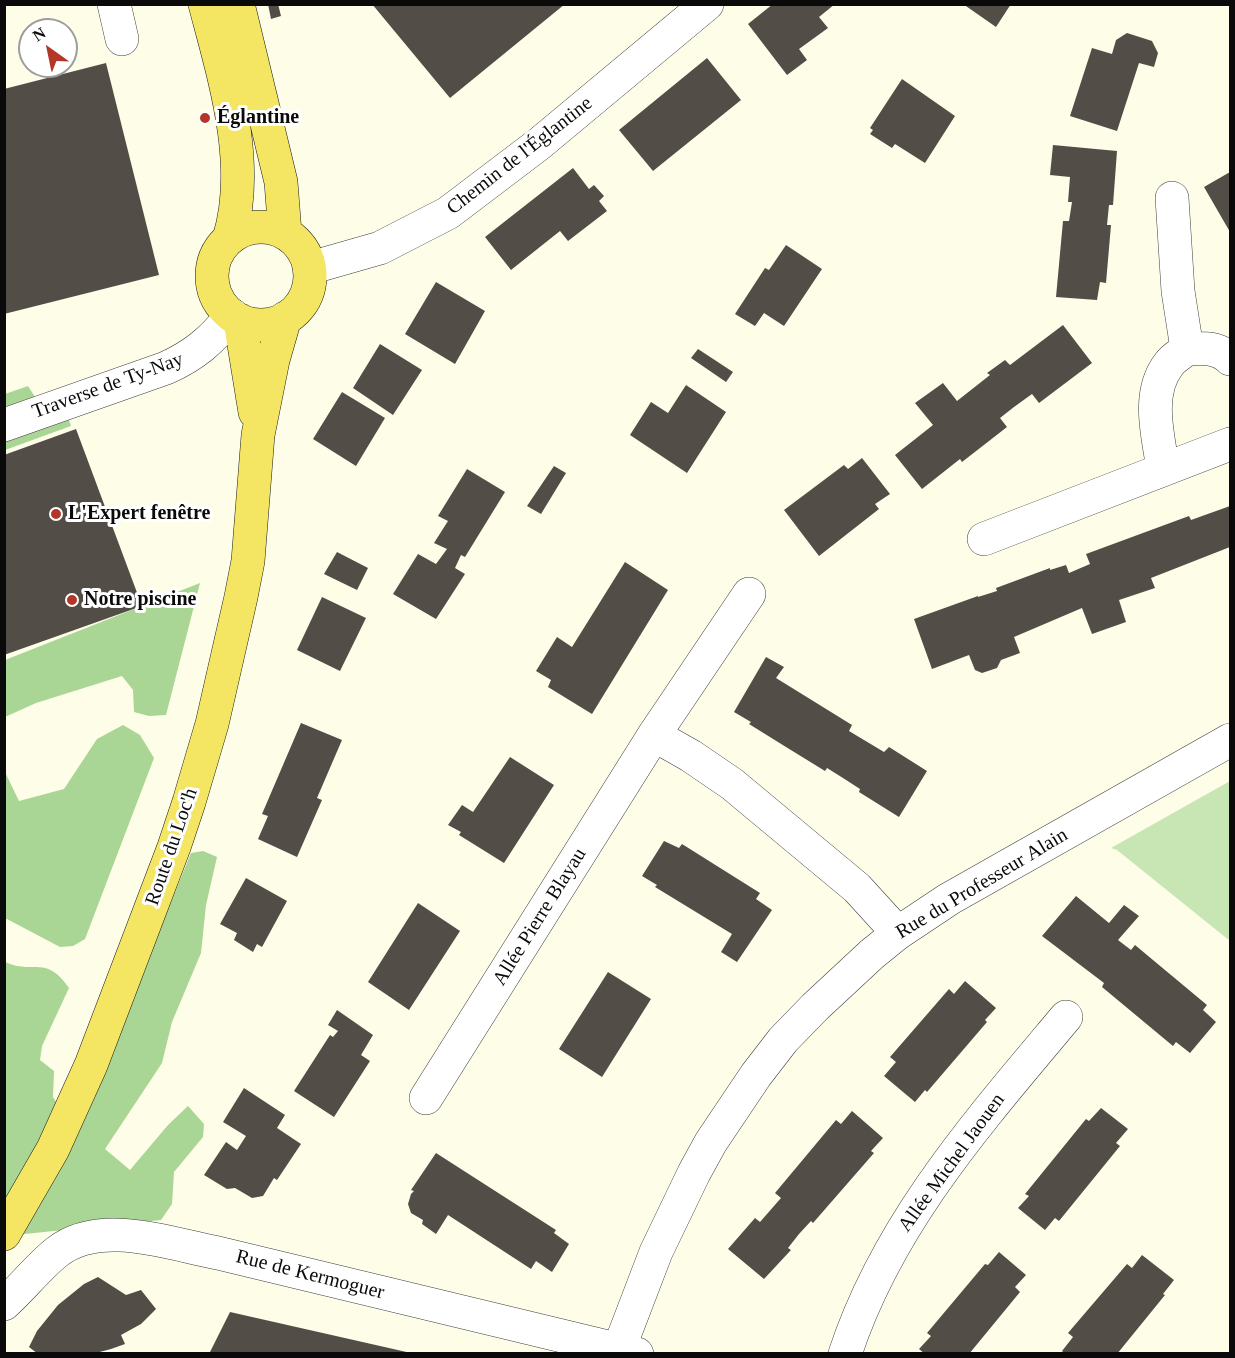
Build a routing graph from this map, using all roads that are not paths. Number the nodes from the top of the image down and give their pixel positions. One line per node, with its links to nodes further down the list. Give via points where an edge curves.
1 (114, 4): 5 (street)
2 (205, 4): 8 (main road, via 233,122 236,205)
3 (238, 4): 7 (main road, via 281,182)
4 (707, 4): 9 (street, Chemin de l'Églantine, via 539,144 448,213 380,248)
5 (122, 39)
6 (1172, 198): 12 (street, via 1178,291)
7 (285, 233): 8 (main road, via 257,227); 9 (main road, via 303,250)
8 (229, 239): 10 (main road, via 216,257 212,281 218,299)
9 (310, 268): 11 (main road, via 308,291)
10 (236, 318): 11 (main road, via 256,325); 14 (street, Traverse de Ty-Nay, via 188,358); 15 (main road, Route du Loc'h)
11 (285, 318): 15 (main road, Route du Loc'h)
12 (1187, 349): 13 (street, via 1224,352); 17 (street, via 1169,362 1160,380 1156,420)
13 (1230, 359)
14 (4, 425)
15 (258, 435): 25 (main road, Route du Loc'h, via 248,561 215,714 189,802 91,1065 53,1149)
16 (1230, 444): 17 (street)
17 (1163, 468): 18 (street)
18 (984, 539)
19 (749, 594): 20 (street, Allée Pierre Blayau)
20 (654, 735): 22 (street, via 711,769 746,796 857,888); 24 (street, Allée Pierre Blayau)
21 (1230, 740): 22 (street, Rue du Professeur Alain, via 983,879)
22 (898, 933): 27 (street, Rue du Professeur Alain, via 783,1040 734,1106 699,1163 675,1213 639,1295)
23 (1066, 1017): 28 (street, Allée Michel Jaouen, via 960,1145 913,1212 861,1307)
24 (426, 1098)
25 (4, 1234)
26 (4, 1304): 27 (street, Rue de Kermoguer, via 59,1251 75,1241 112,1234 219,1253)
27 (624, 1352)
28 (845, 1353)

